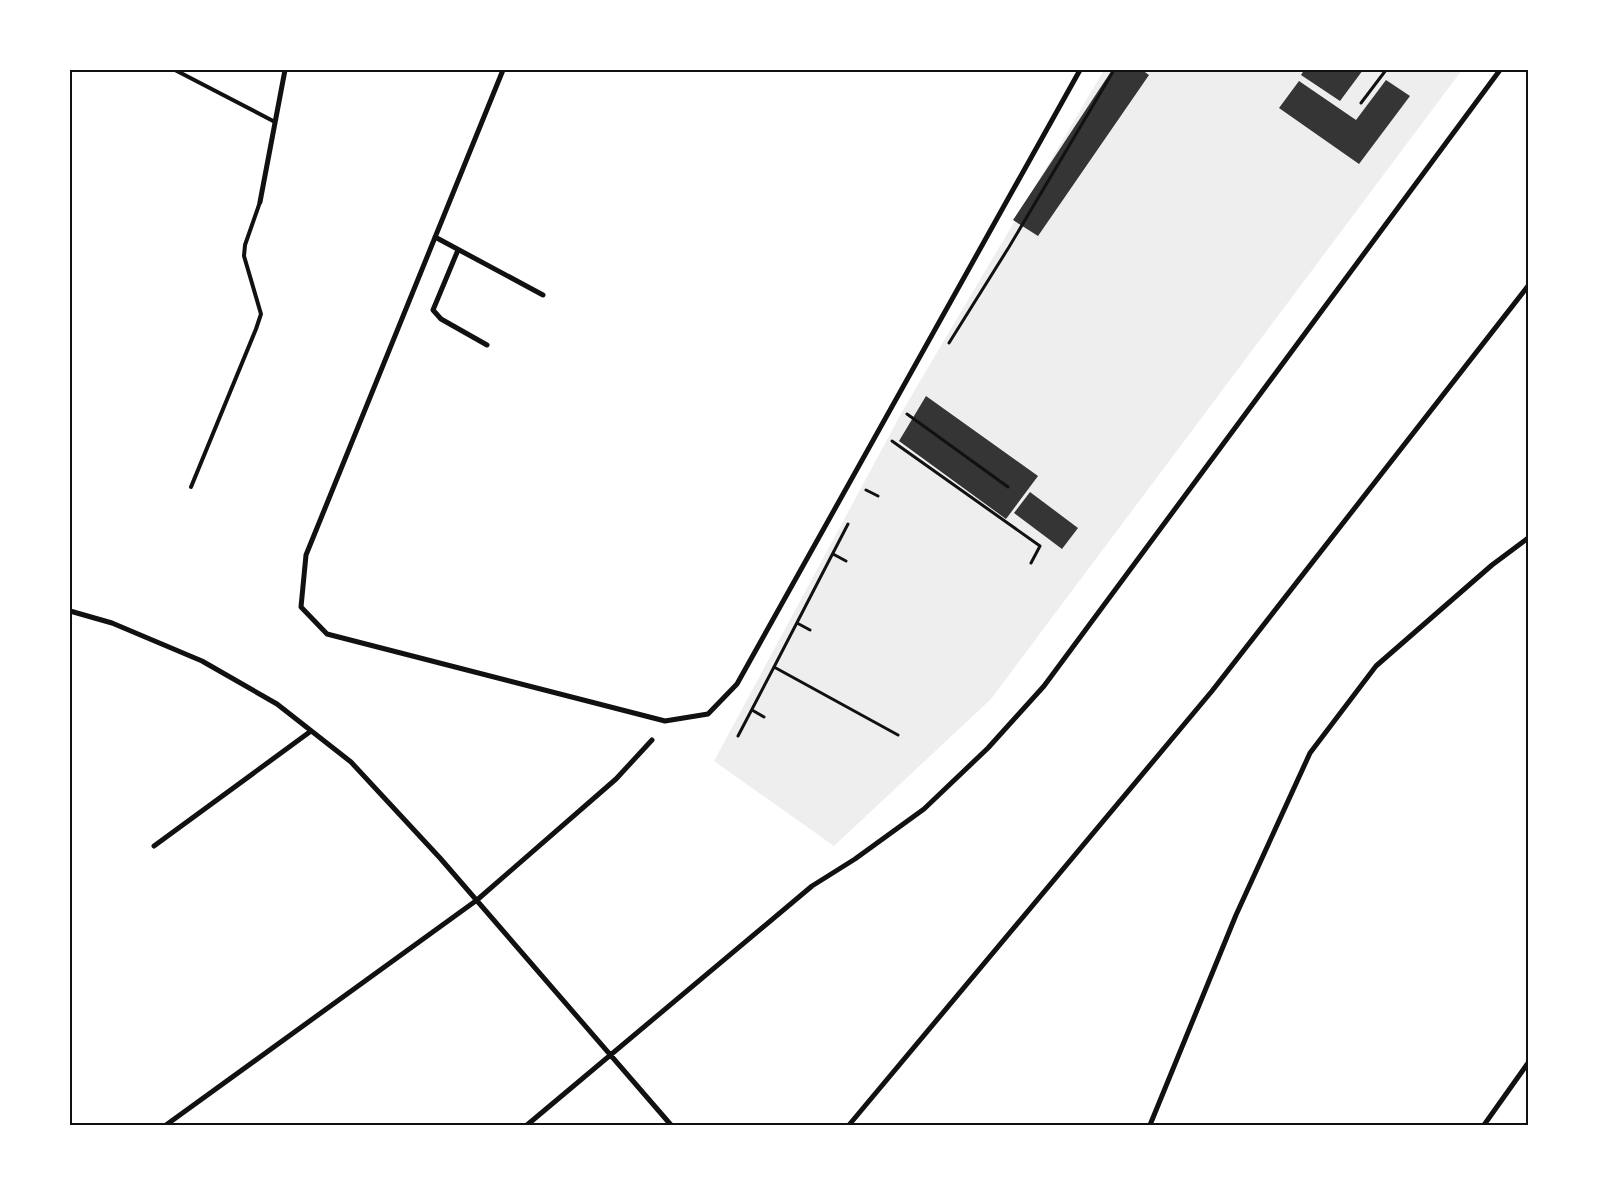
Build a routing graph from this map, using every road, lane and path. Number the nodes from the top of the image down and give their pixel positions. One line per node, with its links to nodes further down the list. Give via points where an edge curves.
1 (174, 70): 10 (lane)
2 (285, 70): 10 (street)
3 (503, 70): 12 (street)
4 (1080, 70): 12 (street, via 737,684 708,714 665,721 327,634 301,607 306,555)
5 (1114, 70): 17 (path)
6 (1379, 70): 8 (path)
7 (1500, 70): 45 (street, via 1044,686 994,741 924,808 812,886)
8 (1385, 72): 9 (path)
9 (1361, 103)
10 (275, 122): 11 (street)
11 (260, 202): 23 (lane, via 244,256 261,314)
12 (435, 238): 13 (street)
13 (458, 250): 15 (street); 16 (street, via 433,310 441,319)
14 (1528, 286): 50 (street, via 1212,691)
15 (543, 295)
16 (487, 345)
17 (947, 347)
18 (902, 420): 24 (path, via 906,413)
19 (895, 433): 20 (path)
20 (892, 440): 21 (path); 32 (path, via 1040,546)
21 (887, 449)
22 (870, 482): 25 (path)
23 (191, 487)
24 (1008, 487)
25 (866, 490): 26 (path); 27 (path)
26 (878, 496)
27 (862, 498)
28 (849, 522): 30 (path)
29 (1528, 538): 51 (street, via 1492,565 1376,666 1310,753 1236,914)
30 (833, 554): 31 (path); 34 (path)
31 (846, 561)
32 (1031, 562)
33 (70, 611): 39 (street, via 112,623 202,661 277,704)
34 (797, 623): 35 (path); 36 (path)
35 (810, 630)
36 (774, 667): 37 (path); 40 (path)
37 (752, 710): 38 (path); 41 (path)
38 (764, 717)
39 (311, 731): 43 (street); 44 (street, via 351,762)
40 (898, 735)
41 (738, 736)
42 (652, 740): 44 (street, via 616,779)
43 (154, 846)
44 (477, 900): 45 (street); 47 (street)
45 (612, 1056): 48 (street); 49 (street)
46 (1528, 1063): 52 (street)
47 (166, 1125)
48 (527, 1125)
49 (671, 1125)
50 (849, 1125)
51 (1150, 1125)
52 (1484, 1125)

